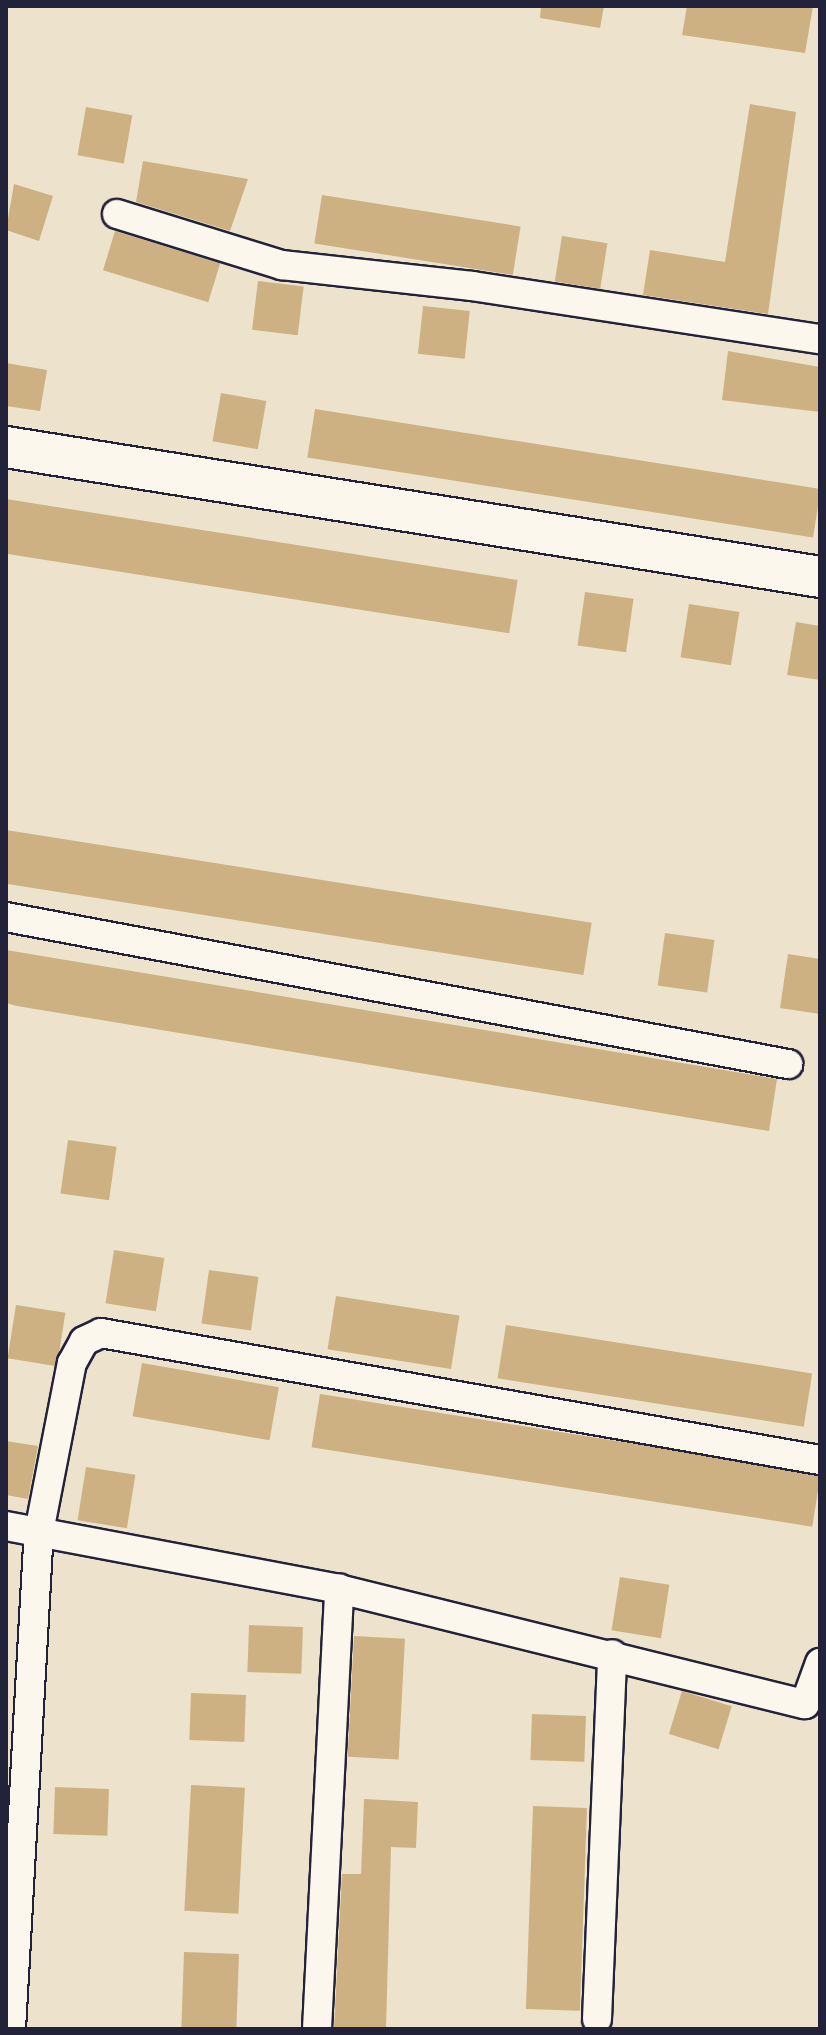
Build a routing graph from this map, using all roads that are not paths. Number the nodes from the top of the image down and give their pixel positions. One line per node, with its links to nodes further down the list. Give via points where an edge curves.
1 (117, 214): 2 (street, via 282,265 472,286)
2 (820, 339)
3 (6, 447): 4 (street)
4 (820, 577)
5 (6, 917): 6 (street)
6 (788, 1064)
7 (820, 1460): 9 (street, via 101,1333 84,1341 72,1363)
8 (6, 1526): 9 (street)
9 (39, 1532): 10 (street); 14 (street)
10 (339, 1589): 11 (street); 15 (street)
11 (612, 1654): 12 (street, via 805,1704); 13 (street)
12 (820, 1663)
13 (597, 2019)
14 (11, 2029)
15 (317, 2029)

